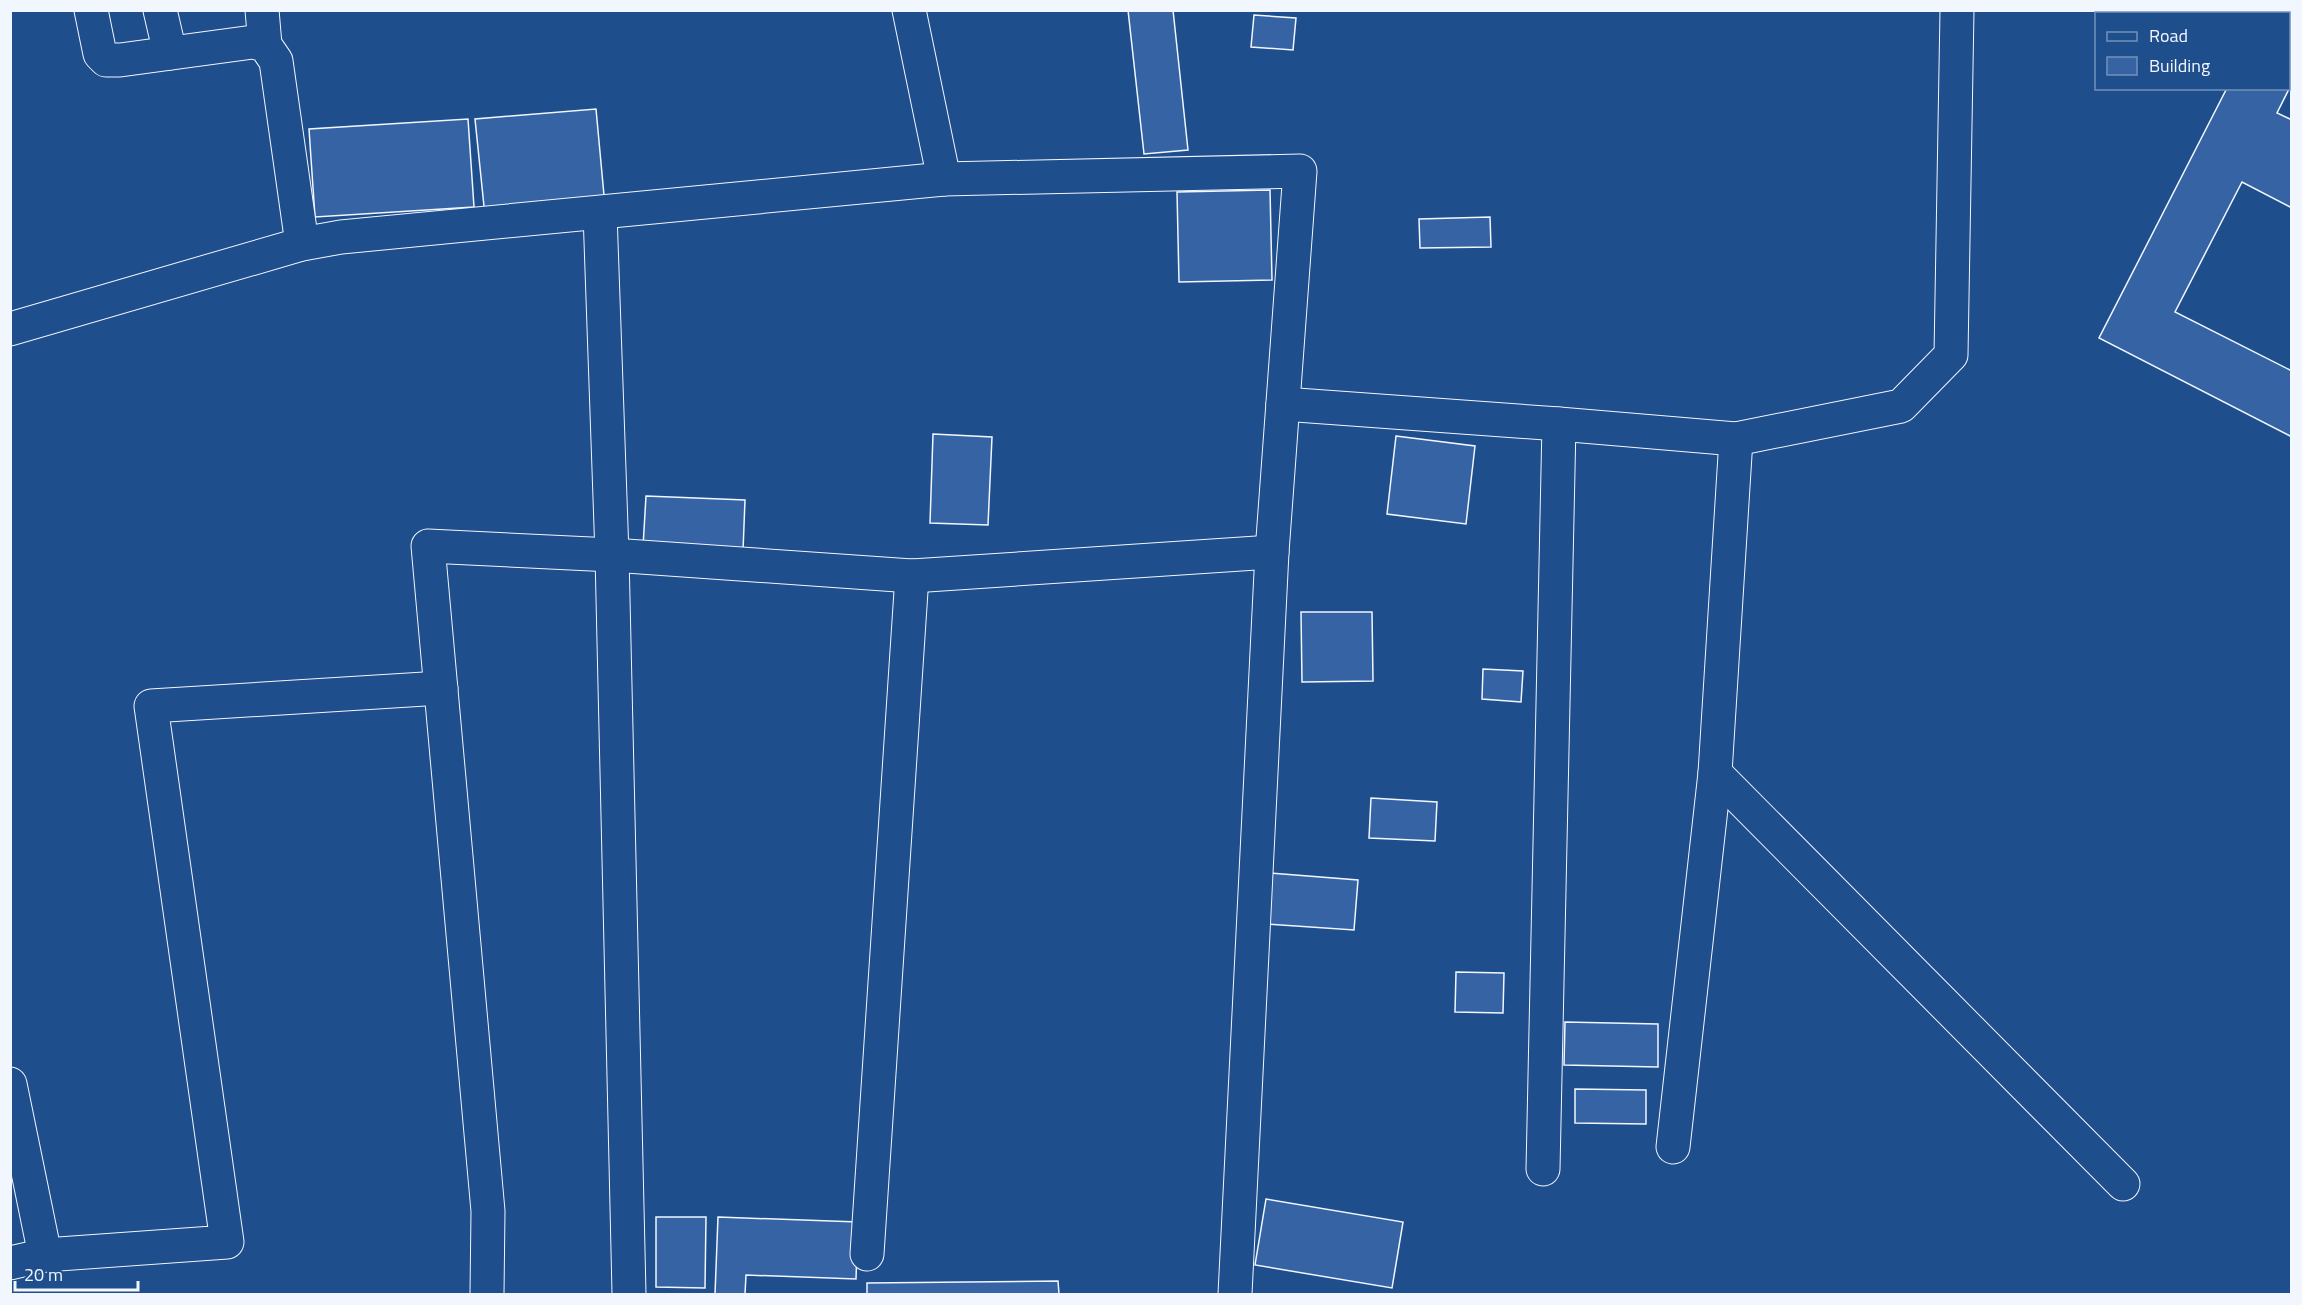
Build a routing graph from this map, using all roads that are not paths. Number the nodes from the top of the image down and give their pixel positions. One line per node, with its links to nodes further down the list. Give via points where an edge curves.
1 (91, 10): 7 (street, via 100,54 106,60)
2 (160, 10): 7 (street)
3 (262, 10): 6 (street)
4 (909, 10): 8 (street)
5 (1957, 10): 14 (street, via 1951,355 1901,406)
6 (266, 45): 7 (street, via 253,42); 10 (street, via 276,61)
7 (170, 53)
8 (944, 179): 9 (street); 12 (street, via 1300,171)
9 (600, 213): 10 (street); 16 (street)
10 (302, 244): 11 (street)
11 (10, 329)
12 (1283, 404): 13 (street); 15 (street)
13 (1559, 424): 14 (street); 22 (street)
14 (1736, 439): 19 (street)
15 (1272, 552): 17 (street); 29 (street)
16 (612, 555): 17 (street); 18 (street, via 428,546); 28 (street)
17 (912, 576): 24 (street)
18 (441, 688): 25 (street, via 151,706 227,1242); 27 (street, via 488,1211)
19 (1715, 773): 21 (street); 23 (street)
20 (10, 1084): 25 (street)
21 (1673, 1147)
22 (1543, 1169)
23 (2123, 1184)
24 (867, 1254)
25 (45, 1255): 26 (street)
26 (10, 1263)
27 (487, 1294)
28 (629, 1294)
29 (1235, 1294)

